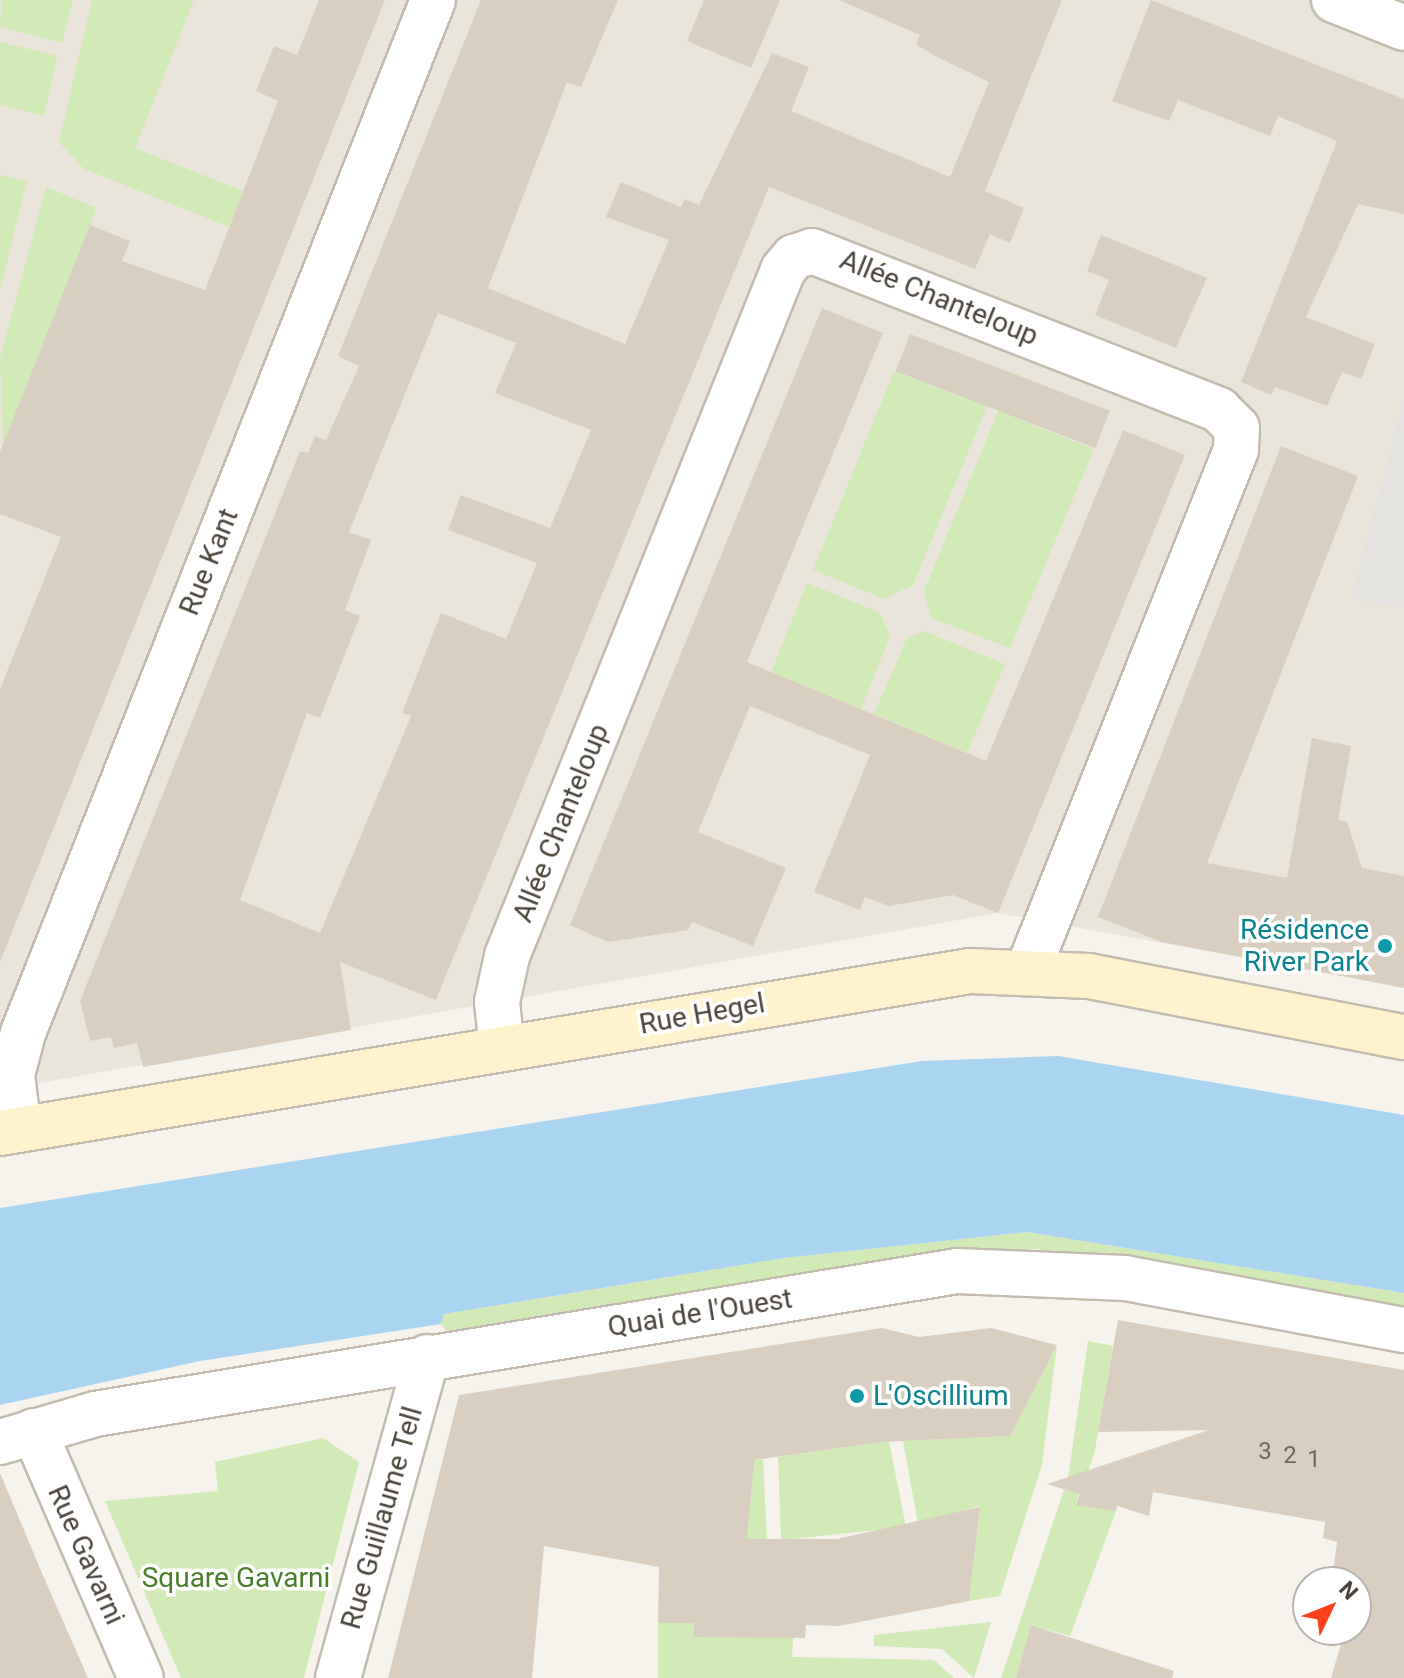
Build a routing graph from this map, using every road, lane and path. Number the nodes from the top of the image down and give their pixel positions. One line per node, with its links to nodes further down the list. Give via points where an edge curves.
1 (433, 0): 7 (street, Rue Kant, via 23,1033 12,1075)
2 (1334, 0): 3 (street)
3 (1404, 28)
4 (1028, 970): 5 (street, Rue Hegel); 6 (street, Rue Hegel, via 938,974); 6 (street, Allée Chanteloup, via 1236,450 1237,428 1219,410 812,251 794,257 783,270 507,956 497,1002)
5 (1404, 1037)
6 (502, 1049): 7 (street, Rue Hegel)
7 (10, 1132)
8 (1404, 1330): 9 (street, Quai de l'Ouest, via 1125,1278 981,1269)
9 (427, 1357): 10 (street, Quai de l'Ouest, via 95,1414); 12 (street, Rue Guillaume Tell)
10 (17, 1436): 11 (street, Rue Gavarni)
11 (141, 1678)
12 (338, 1678)

